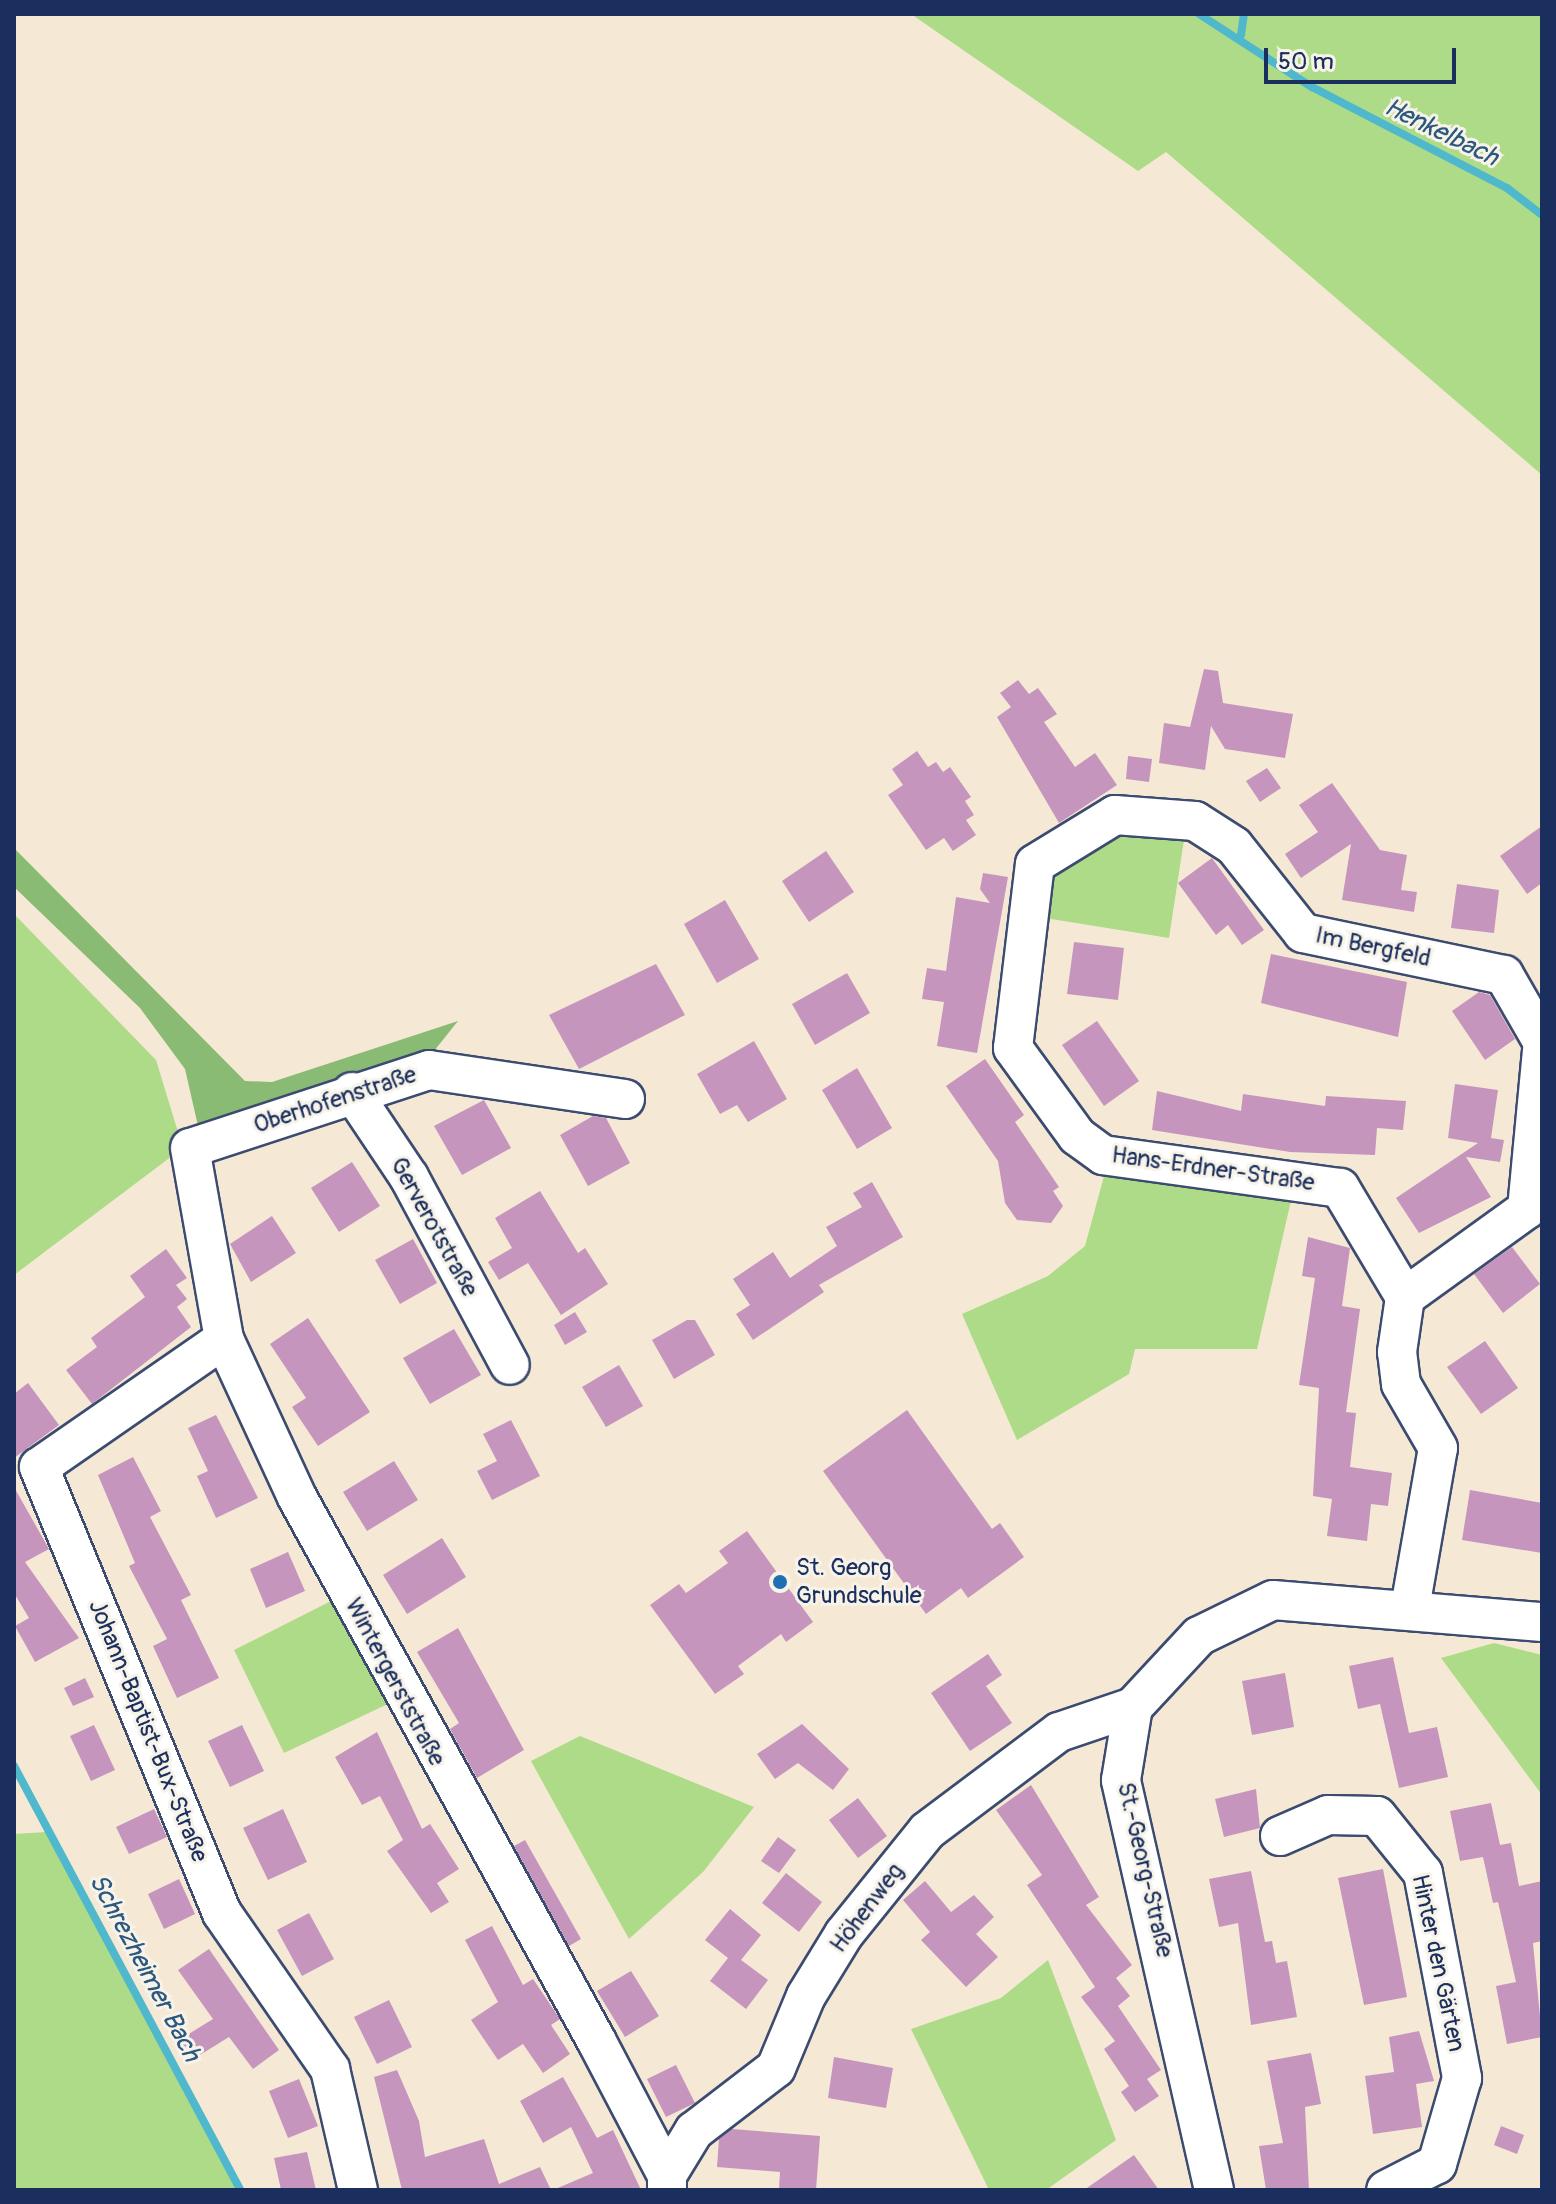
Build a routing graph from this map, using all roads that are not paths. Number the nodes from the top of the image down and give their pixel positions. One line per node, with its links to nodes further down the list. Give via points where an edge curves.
1 (1035, 864): 2 (street, Im Bergfeld, via 1115,815 1195,821 1234,846 1303,933 1504,975); 7 (street, Hans-Erdner-Straße, via 1013,1048 1077,1136 1103,1155 1340,1188)
2 (1542, 1041)
3 (1542, 1051): 7 (street, via 1527,1209)
4 (352, 1092): 5 (street, Oberhofenstraße, via 429,1070); 6 (street, Oberhofenstraße); 9 (street, Gerverotstraße, via 409,1177)
5 (625, 1099)
6 (190, 1148): 8 (street, Wintergerststraße)
7 (1405, 1297): 10 (street, via 1401,1384 1438,1448)
8 (224, 1339): 14 (street, Wintergerststraße, via 398,1690); 15 (street, Johann-Baptist-Bux-Straße, via 39,1467 222,1913 330,2069)
9 (510, 1365)
10 (1410, 1608): 11 (street); 12 (street, via 1273,1600 1199,1636)
11 (1542, 1622)
12 (1133, 1707): 14 (street, Höhenweg, via 1059,1732 927,1831 844,1934 806,1996 776,2068 694,2131); 16 (street, St.-Georg-Straße, via 1121,1780)
13 (1280, 1836): 17 (street, Hinter den Gärten, via 1328,1815 1377,1816 1423,1873 1462,2078 1437,2164)
14 (667, 2182)
15 (358, 2190)
16 (1214, 2190)
17 (1386, 2190)

